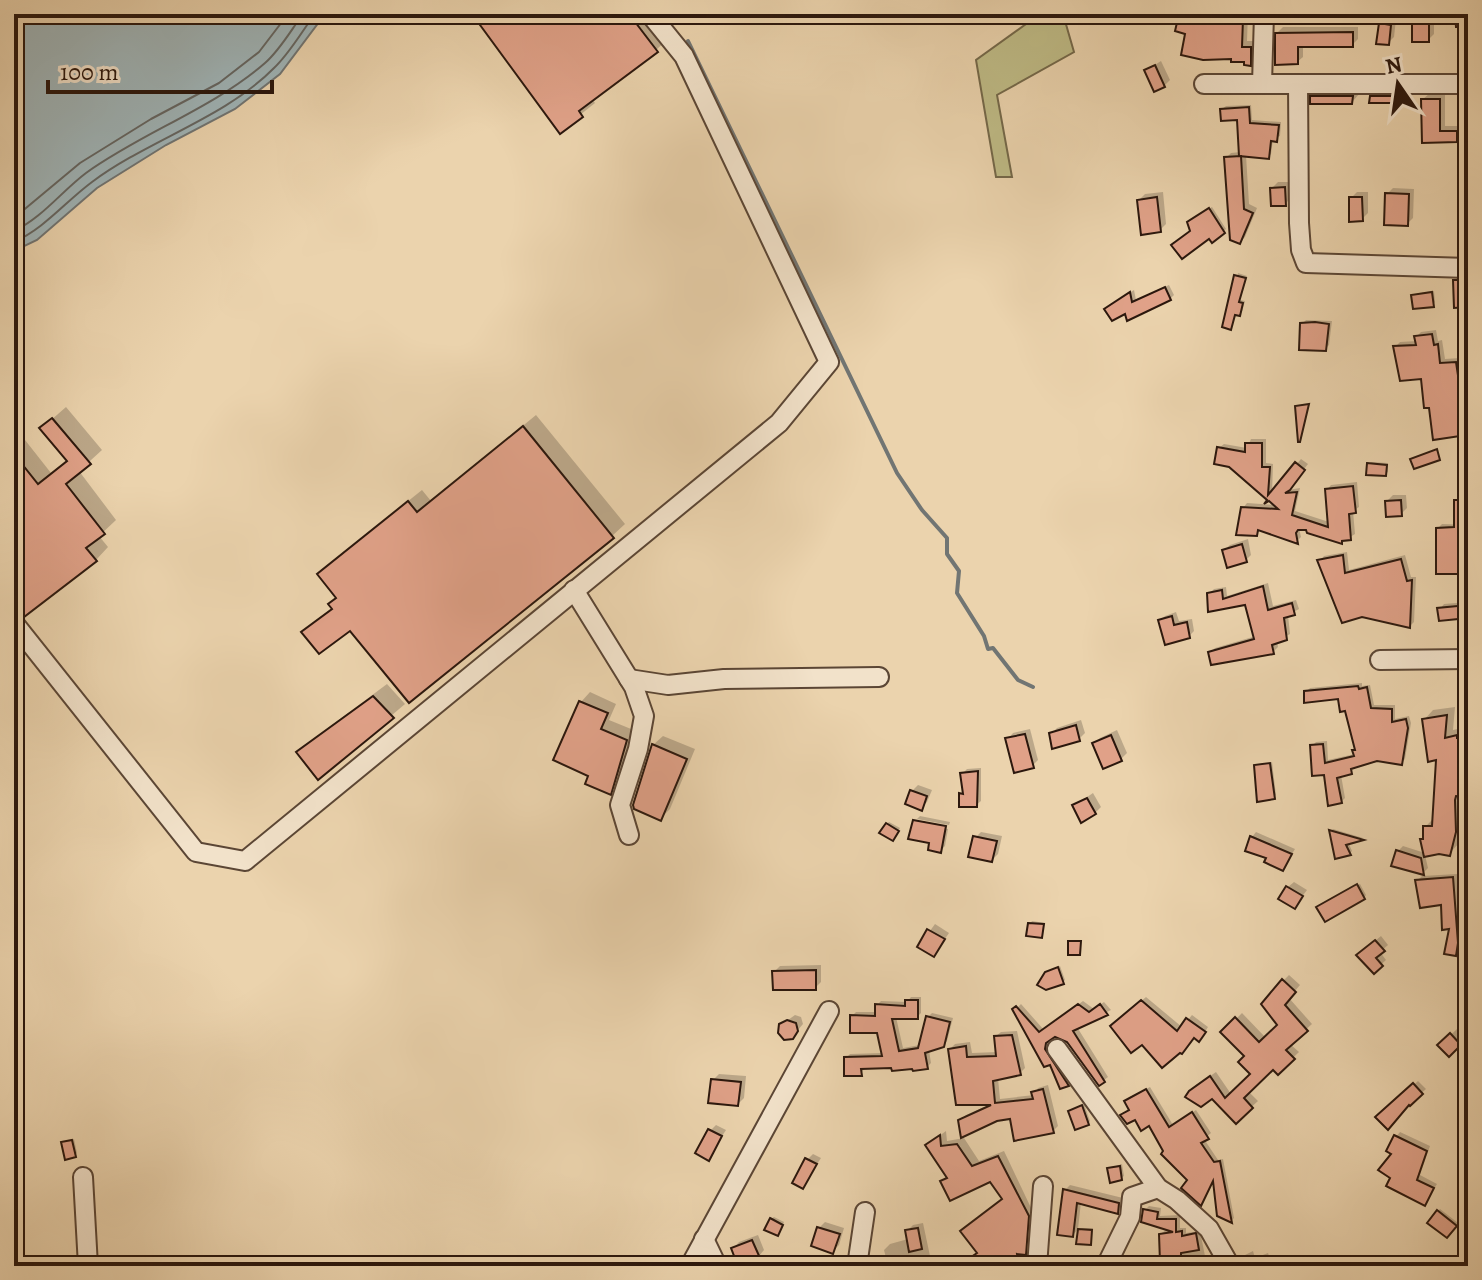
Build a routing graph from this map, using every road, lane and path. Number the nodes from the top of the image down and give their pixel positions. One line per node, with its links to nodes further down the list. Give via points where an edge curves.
1 (650, 14): 8 (street, via 684,56 829,362 779,423)
2 (1264, 14): 4 (street)
3 (1204, 84): 4 (street)
4 (1262, 84): 5 (street)
5 (1298, 84): 6 (street); 7 (street, via 1299,223 1306,263)
6 (1468, 84)
7 (1468, 268)
8 (574, 590): 9 (street, via 245,861 196,852); 13 (street)
9 (14, 623)
10 (1468, 659): 11 (street)
11 (1380, 660)
12 (879, 677): 13 (street, via 668,685)
13 (629, 679): 14 (street, via 644,716 620,805)
14 (629, 835)
15 (829, 1011): 21 (street)
16 (1057, 1049): 19 (street)
17 (83, 1177): 22 (street)
18 (1043, 1186): 26 (street)
19 (1158, 1188): 27 (street, via 1132,1197 1130,1217); 28 (street, via 1209,1229)
20 (865, 1212): 25 (street)
21 (704, 1239): 23 (street); 24 (street)
22 (88, 1266)
23 (690, 1266)
24 (717, 1266)
25 (857, 1266)
26 (1037, 1266)
27 (1106, 1266)
28 (1230, 1266)

